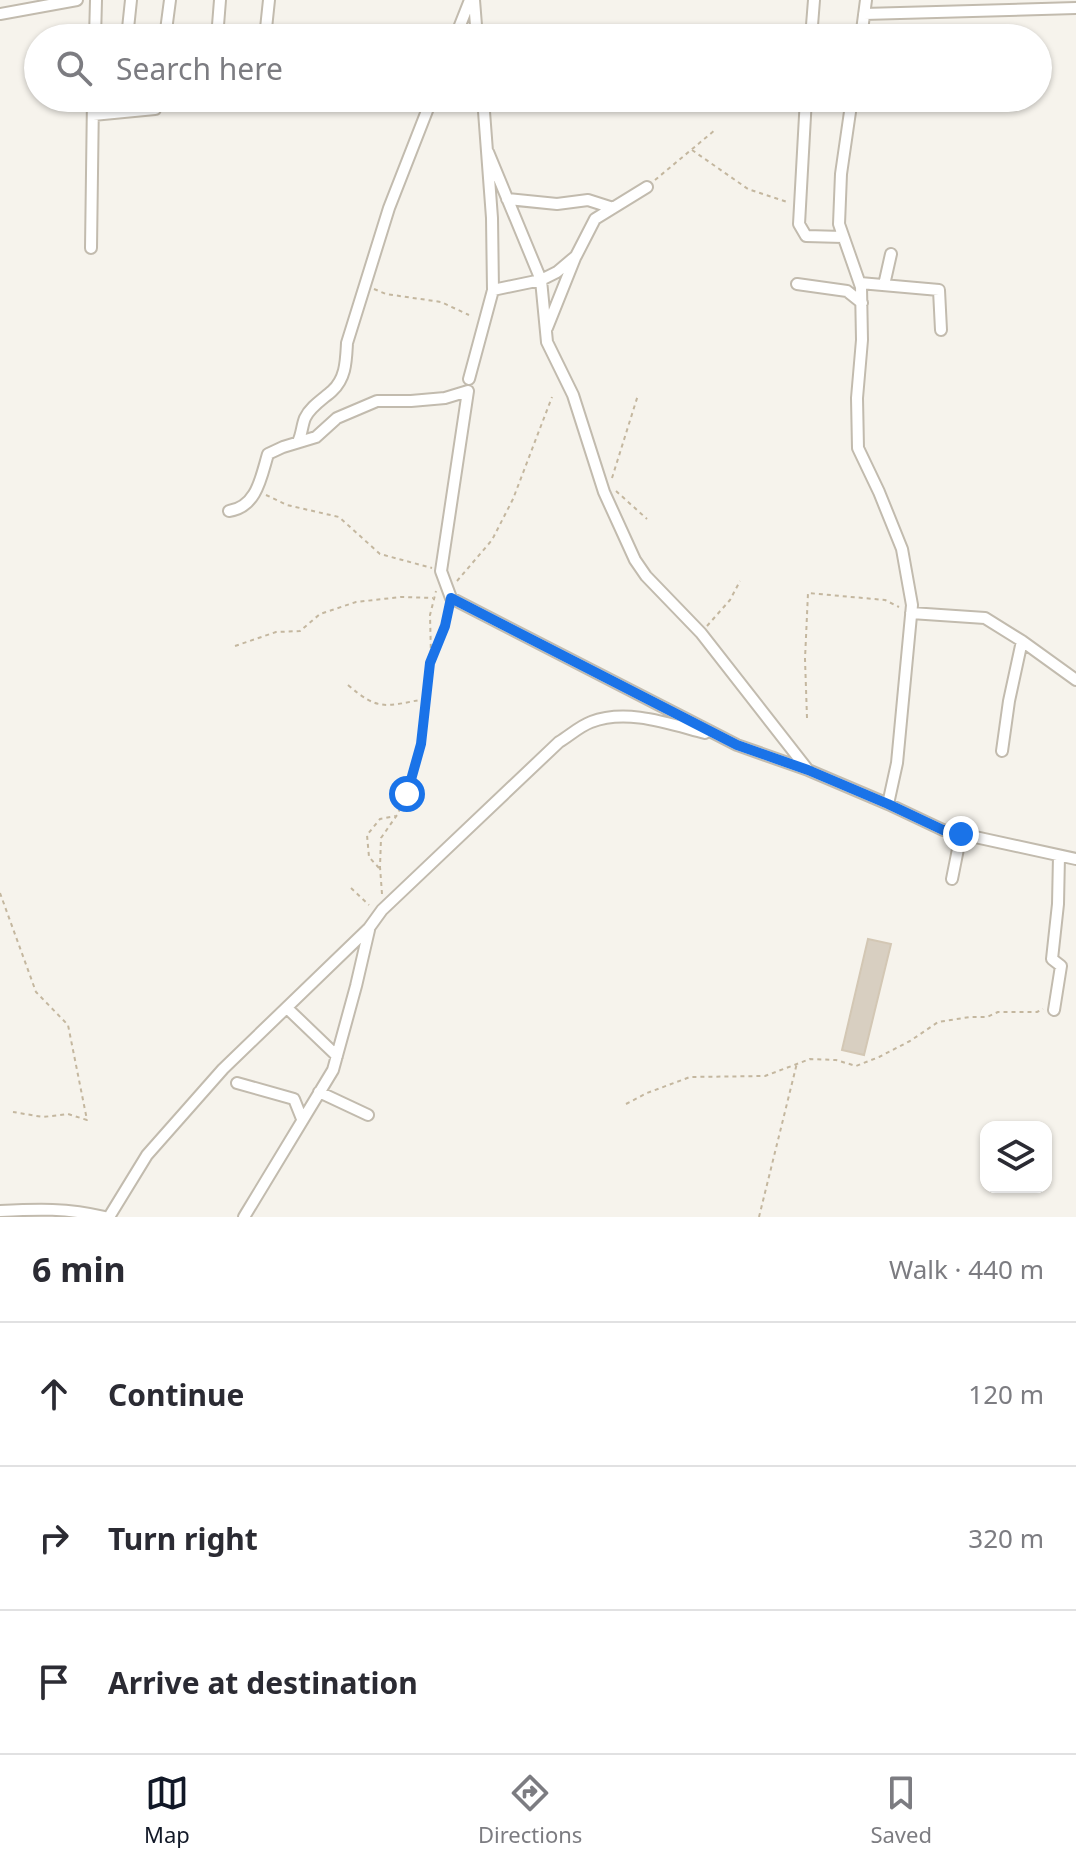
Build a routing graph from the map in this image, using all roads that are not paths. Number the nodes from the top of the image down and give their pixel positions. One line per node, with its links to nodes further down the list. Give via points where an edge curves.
1 (77, 0): 11 (street)
2 (96, 0): 13 (street)
3 (131, 0): 14 (street)
4 (170, 0): 15 (street)
5 (220, 0): 16 (street)
6 (269, 0): 17 (street)
7 (814, 0): 20 (street)
8 (866, 0): 12 (street)
9 (468, 2): 18 (street); 19 (street)
10 (1076, 8): 12 (street)
11 (0, 14)
12 (864, 14): 21 (street)
13 (95, 24)
14 (128, 24)
15 (167, 24)
16 (218, 24)
17 (266, 24)
18 (460, 24)
19 (474, 24)
20 (812, 24)
21 (863, 24)
22 (124, 112): 27 (street)
23 (427, 112): 45 (street, via 389,208 347,343 342,378 306,416)
24 (484, 112): 28 (street)
25 (805, 112): 32 (street, via 799,224 806,236)
26 (850, 112): 32 (street, via 841,174)
27 (93, 115): 33 (street)
28 (488, 152): 30 (street); 40 (street)
29 (647, 187): 31 (street)
30 (507, 199): 31 (street, via 557,204 588,200); 36 (street)
31 (613, 208): 35 (street, via 595,219)
32 (843, 237): 37 (street)
33 (91, 248)
34 (891, 254): 39 (street)
35 (576, 256): 36 (street); 42 (street)
36 (541, 280): 40 (street); 42 (street)
37 (860, 283): 39 (street); 41 (street)
38 (797, 284): 41 (street, via 847,291)
39 (884, 285): 43 (street, via 939,290)
40 (493, 290): 44 (street)
41 (862, 303): 47 (street, via 858,448 902,549)
42 (546, 330): 52 (street, via 604,492 635,560 701,633)
43 (941, 330)
44 (469, 379)
45 (298, 442): 46 (street, via 268,454 257,491 241,508); 50 (street, via 377,401 434,399 468,391 441,571 450,594)
46 (229, 511)
47 (911, 613): 48 (street, via 985,618); 53 (street, via 897,763)
48 (1022, 641): 49 (street); 51 (street)
49 (1076, 680)
50 (720, 736): 52 (street); 58 (street, via 646,719 591,722 559,742)
51 (1002, 751)
52 (808, 770): 53 (street)
53 (888, 804): 54 (street)
54 (961, 834): 55 (street); 57 (street)
55 (1059, 856): 56 (street); 59 (street, via 1052,959 1061,966)
56 (1076, 859)
57 (952, 879)
58 (369, 928): 60 (street); 61 (street)
59 (1054, 1007)
60 (287, 1008): 61 (street); 67 (street, via 223,1069 147,1155)
61 (337, 1056): 63 (street)
62 (237, 1083): 65 (street, via 294,1099)
63 (319, 1092): 64 (street); 65 (street)
64 (368, 1115)
65 (302, 1119): 68 (street)
66 (0, 1211): 67 (street, via 76,1210)
67 (107, 1217)
68 (244, 1217)

